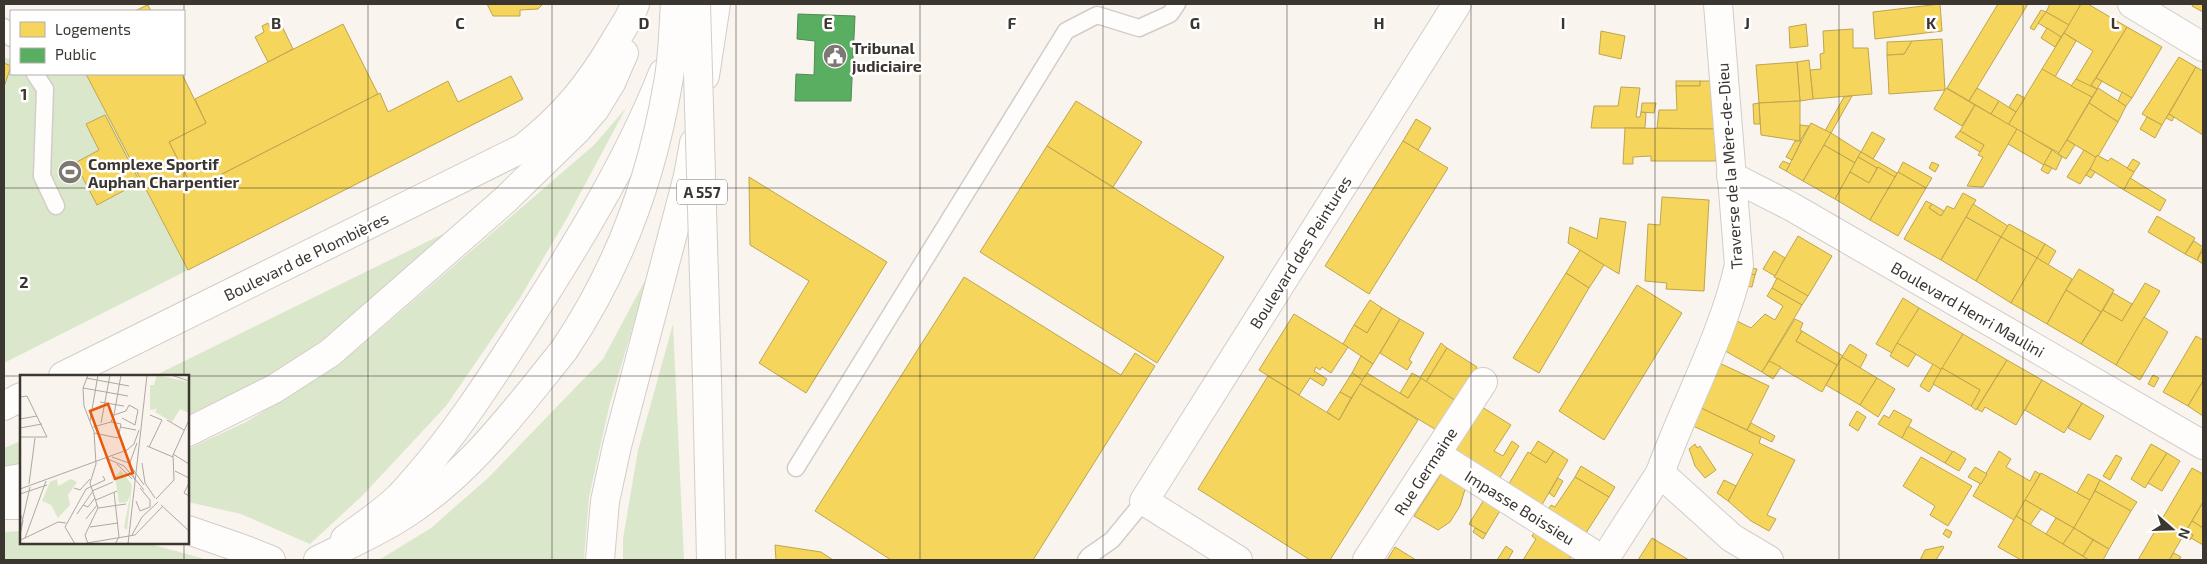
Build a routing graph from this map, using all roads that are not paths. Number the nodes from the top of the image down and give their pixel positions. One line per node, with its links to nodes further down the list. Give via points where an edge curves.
1 (676, 4): 30 (main road, bridge, via 668,83 641,193 619,249 581,324 496,435 452,479 396,520)
2 (688, 4): 30 (main road, via 648,110 568,258 503,361 398,498)
3 (696, 4): 32 (main road, A 557, bridge)
4 (716, 4): 31 (main road, via 688,176 617,446 605,501)
5 (1177, 4): 21 (lane, via 1170,14 1139,28 1098,15 1066,30)
6 (1457, 4): 25 (main road, Boulevard des Peintures)
7 (1718, 4): 12 (main road, Traverse de la Mère-de-Dieu)
8 (2132, 4): 10 (main road)
9 (635, 5): 14 (main road, Boulevard de Plombières, via 606,56 568,109 524,148); 18 (main road, via 627,45 595,109 505,200 330,353 274,388)
10 (2203, 47)
11 (36, 75): 13 (lane, via 45,89 42,176)
12 (1731, 176): 19 (main road, Boulevard Henri Maulini, via 1792,207); 22 (main road, Traverse de la Mère-de-Dieu, via 1739,265 1731,300)
13 (56, 206)
14 (64, 375)
15 (1482, 382): 20 (main road, Rue Germaine)
16 (20, 398): 17 (main road)
17 (4, 406)
18 (189, 431)
19 (2203, 445)
20 (1436, 454): 35 (main road, Rue Germaine); 36 (main road, Impasse Boissieu)
21 (796, 468)
22 (1660, 473): 36 (main road, Traverse de la Mère-de-Dieu); 37 (main road, via 1732,538)
23 (20, 478): 24 (main road)
24 (4, 481)
25 (1144, 501): 33 (lane, via 1112,540); 34 (main road)
26 (4, 505): 27 (main road)
27 (20, 505)
28 (198, 534): 29 (main road)
29 (271, 560)
30 (318, 560)
31 (600, 560)
32 (712, 560)
33 (1086, 560)
34 (1238, 560)
35 (1367, 560)
36 (1604, 560)
37 (1769, 560)

